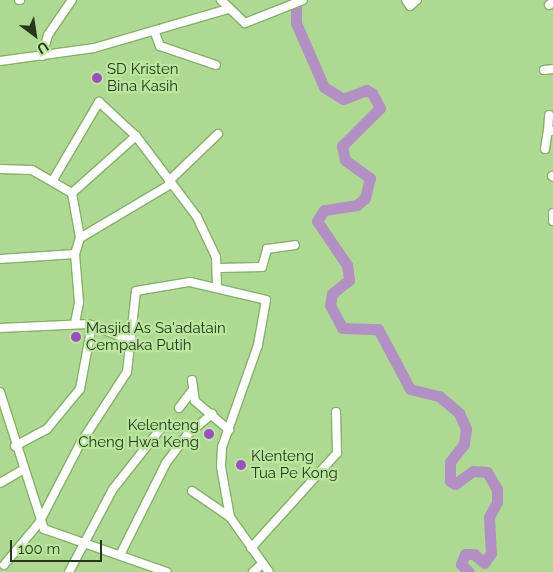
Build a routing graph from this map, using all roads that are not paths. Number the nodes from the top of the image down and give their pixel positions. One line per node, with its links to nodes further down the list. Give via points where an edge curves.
1 (72, 0): 8 (street, via 48,35)
2 (221, 0): 6 (street)
3 (406, 0): 4 (street, via 410,6)
4 (417, 0)
5 (299, 3): 6 (street, via 243,22)
6 (228, 9): 7 (street)
7 (155, 32): 8 (street); 10 (street, via 160,46)
8 (42, 56): 9 (street)
9 (0, 61)
10 (216, 64)
11 (553, 69): 12 (street)
12 (544, 70)
13 (549, 115): 14 (street)
14 (550, 131): 17 (street)
15 (218, 134): 20 (street)
16 (136, 136): 19 (street, via 99,102); 20 (street); 21 (street)
17 (545, 149)
18 (0, 169): 19 (street, via 32,170)
19 (53, 180): 21 (street)
20 (170, 183): 24 (street); 28 (street, via 197,217)
21 (72, 193): 24 (street)
22 (553, 214): 23 (street)
23 (553, 221)
24 (80, 238): 26 (street)
25 (295, 245): 28 (street, via 267,248 262,267)
26 (75, 254): 27 (street); 30 (street, via 78,302)
27 (0, 259)
28 (218, 268): 29 (street)
29 (217, 287): 33 (street, via 190,282 169,288 138,289); 41 (street, via 267,302 258,345)
30 (75, 323): 31 (street); 32 (street)
31 (92, 325): 33 (street); 42 (street, via 86,371 68,407 47,429)
32 (0, 328)
33 (133, 341): 47 (street, via 127,372 80,444)
34 (192, 380): 36 (street)
35 (0, 392): 42 (street)
36 (191, 392): 37 (street); 39 (street, via 197,405)
37 (179, 408)
38 (336, 412): 49 (street, via 337,453)
39 (212, 414): 41 (street); 50 (street, via 186,435 166,463)
40 (162, 427): 48 (street, via 113,489)
41 (229, 430): 46 (street, via 221,468)
42 (15, 446): 43 (street)
43 (24, 469): 44 (street); 47 (street)
44 (0, 483)
45 (192, 491): 46 (street)
46 (230, 517): 49 (street)
47 (39, 523): 48 (street); 52 (street)
48 (82, 544): 50 (street); 53 (street)
49 (251, 548): 51 (street)
50 (120, 555): 54 (street)
51 (262, 564): 55 (street); 56 (street)
52 (4, 565)
53 (69, 572)
54 (167, 572)
55 (253, 572)
56 (268, 572)

